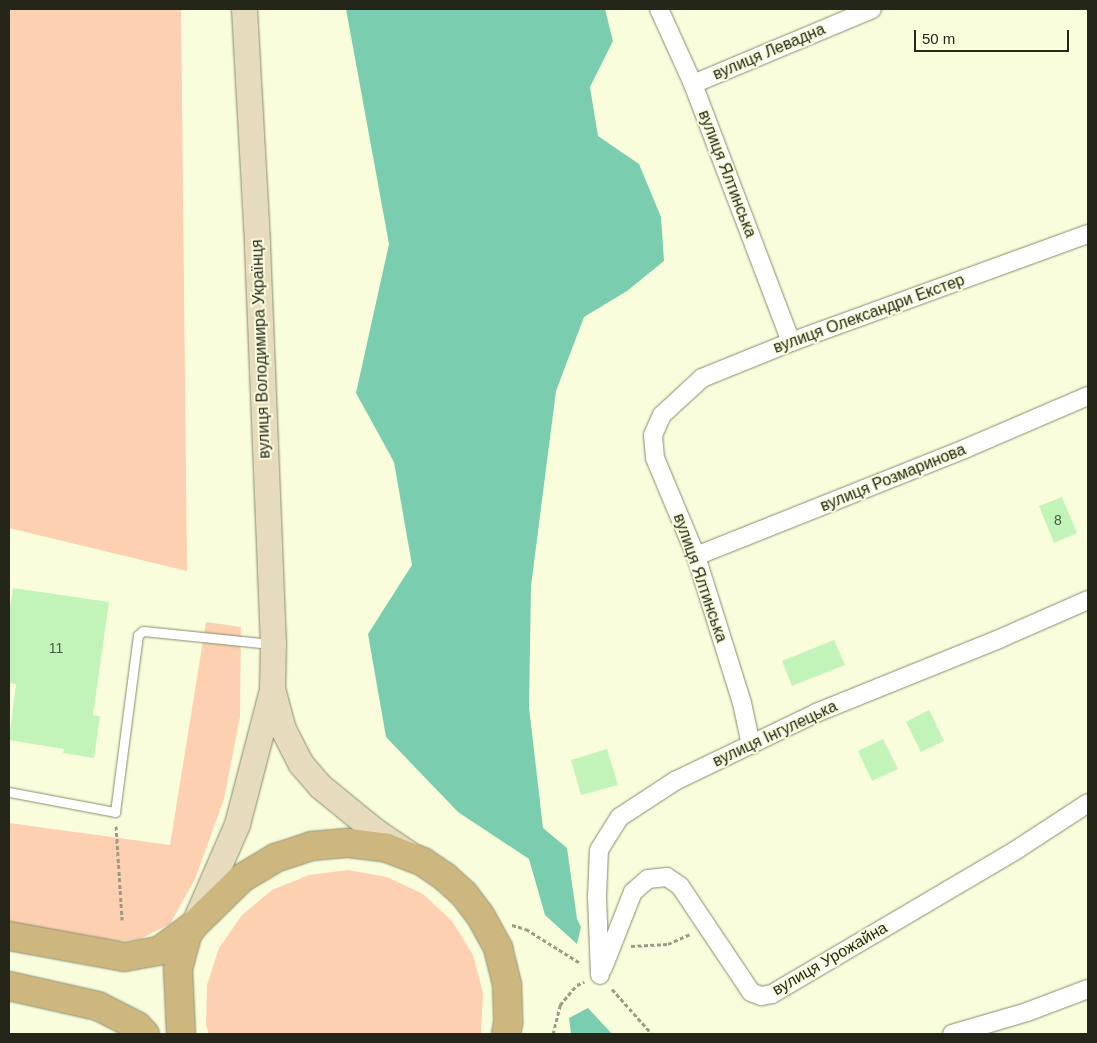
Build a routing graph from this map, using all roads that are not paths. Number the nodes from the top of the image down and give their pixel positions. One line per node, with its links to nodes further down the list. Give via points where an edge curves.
1 (244, 9): 11 (main road, вулиця Володимира Українця)
2 (659, 9): 4 (street, вулиця Ялтинська)
3 (872, 9): 4 (street, вулиця Левадна)
4 (693, 84): 6 (street, вулиця Ялтинська)
5 (1088, 234): 6 (street, вулиця Олександри Екстер)
6 (791, 342): 8 (street, вулиця Олександри Екстер, via 702,378)
7 (1088, 396): 9 (street, вулиця Розмаринова)
8 (662, 415): 9 (street, вулиця Ялтинська, via 653,435 655,458)
9 (696, 556): 13 (street, вулиця Ялтинська, via 742,704)
10 (1088, 600): 13 (street, вулиця Інгулецька, via 816,713)
11 (273, 644): 12 (main road, вулиця Володимира Українця); 14 (lane, via 142,631 138,635 115,812)
12 (272, 690): 16 (main road, вулиця Володимира Українця, via 283,729 301,764 320,786 374,830); 17 (main road, вулиця Володимира Українця, via 237,824)
13 (751, 745): 19 (street, вулиця Інгулецька, via 675,781 620,817 599,850)
14 (9, 792)
15 (1088, 802): 19 (street, вулиця Урожайна, via 1016,850 772,994 761,996 751,992 680,886 667,877 648,879 633,892)
16 (423, 862): 17 (main road, вулиця Володимира Українця, via 387,848 349,842 311,846 275,858 242,878); 24 (main road, via 464,894 498,948 507,985)
17 (193, 926): 18 (main road, via 159,951 124,957); 23 (main road, вулиця Володимира Українця, via 187,935 178,969)
18 (9, 936)
19 (600, 976)
20 (9, 986): 22 (main road, via 98,1006 137,1026)
21 (1088, 989): 25 (street, via 1027,1012)
22 (145, 1034)
23 (182, 1034)
24 (506, 1034)
25 (952, 1034)

